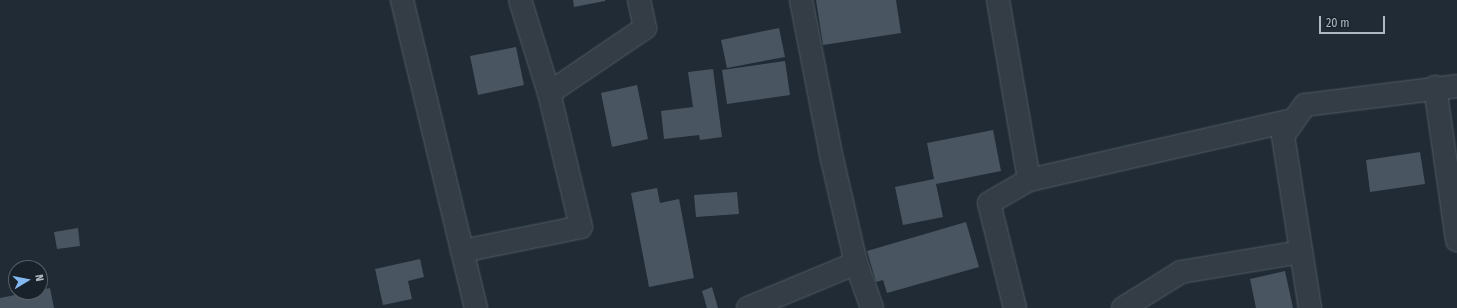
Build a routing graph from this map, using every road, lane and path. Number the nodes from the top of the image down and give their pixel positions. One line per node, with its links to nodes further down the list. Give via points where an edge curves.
1 (402, 0): 12 (street)
2 (520, 0): 8 (street)
3 (639, 0): 8 (street, via 645,28)
4 (801, 0): 14 (street, via 832,159)
5 (998, 0): 10 (street)
6 (1457, 86): 7 (street)
7 (1435, 87): 9 (street, via 1305,105); 11 (street)
8 (549, 93): 12 (street, via 581,227)
9 (1294, 120): 10 (street); 13 (street, via 1282,136)
10 (1029, 180): 18 (street, via 989,203)
11 (1457, 240)
12 (462, 251): 15 (street)
13 (1301, 252): 19 (street, via 1181,272); 20 (street)
14 (856, 263): 16 (street); 17 (street)
15 (476, 308)
16 (748, 308)
17 (872, 308)
18 (1016, 308)
19 (1123, 308)
20 (1310, 308)

